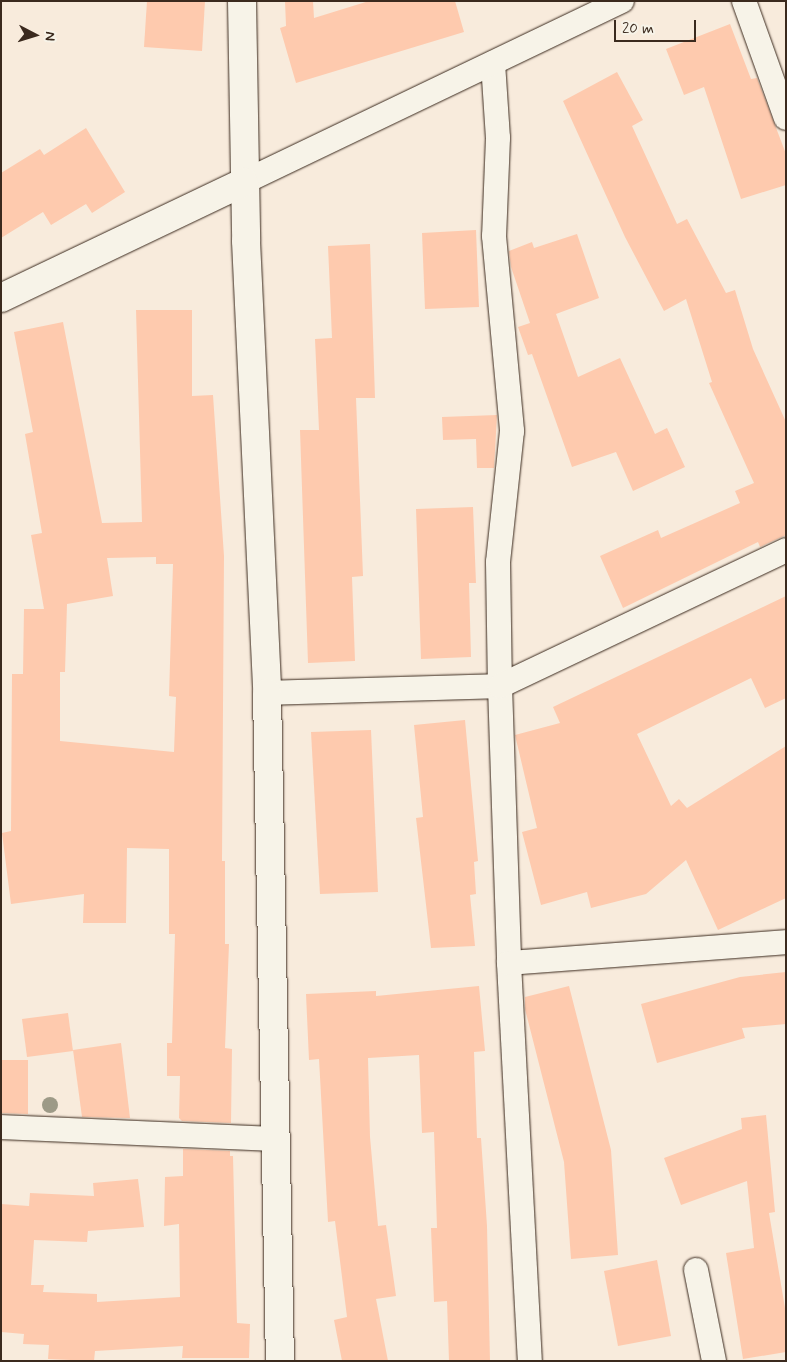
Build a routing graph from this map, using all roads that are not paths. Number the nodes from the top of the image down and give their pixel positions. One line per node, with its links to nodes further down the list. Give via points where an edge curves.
1 (242, 1): 6 (main road)
2 (622, 1): 4 (street)
3 (744, 1): 5 (street)
4 (493, 63): 6 (street); 9 (street, via 498,138 494,236 512,431 498,562)
5 (786, 118)
6 (244, 182): 7 (main road); 10 (main road)
7 (1, 298)
8 (786, 550): 9 (street)
9 (500, 686): 10 (street); 12 (street)
10 (267, 693): 14 (main road)
11 (786, 942): 12 (street)
12 (509, 963): 17 (street)
13 (1, 1127): 14 (street)
14 (274, 1139): 16 (main road)
15 (696, 1270): 18 (street)
16 (280, 1361)
17 (530, 1361)
18 (714, 1361)

